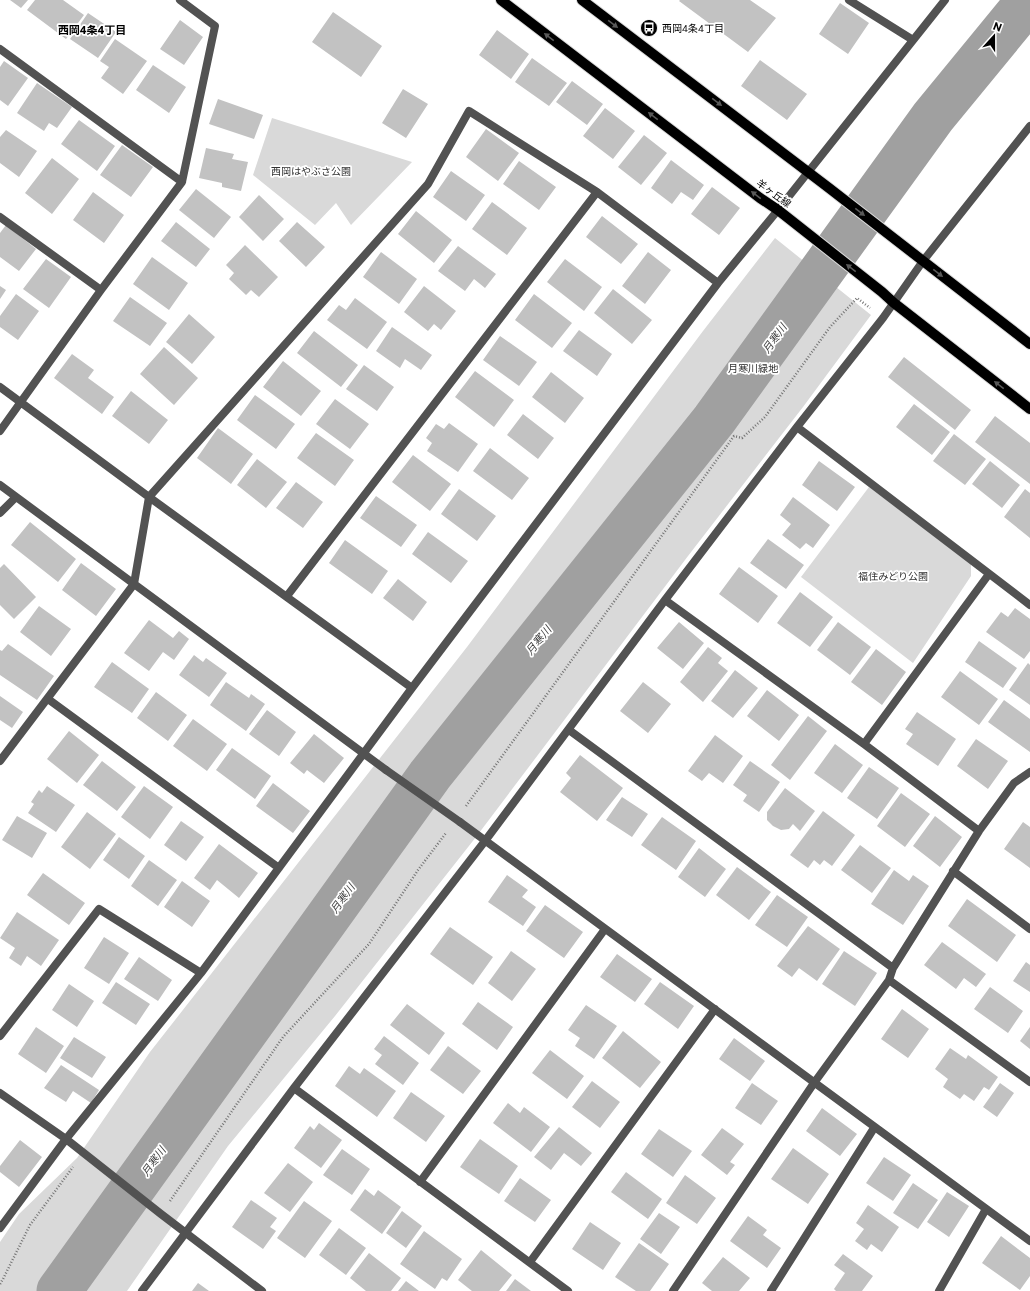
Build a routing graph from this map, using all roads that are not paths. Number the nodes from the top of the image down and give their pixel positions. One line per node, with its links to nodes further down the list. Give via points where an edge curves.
1 (180, 0): 10 (street, via 215,26)
2 (501, 0): 12 (main road, 羊ヶ丘線, one-way to 2)
3 (582, 0): 9 (main road, one-way to 9)
4 (849, 0): 6 (street)
5 (945, 0): 6 (street)
6 (913, 40): 9 (street)
7 (0, 49): 10 (street)
8 (1030, 126): 14 (street)
9 (808, 172): 12 (street); 14 (main road, one-way to 14)
10 (182, 182): 16 (street)
11 (597, 192): 15 (street); 26 (street, via 469,111 428,184); 30 (street)
12 (778, 210): 15 (street); 17 (main road, 羊ヶ丘線, one-way to 12)
13 (0, 217): 16 (street)
14 (923, 261): 17 (street); 18 (main road, one-way to 18)
15 (718, 283): 33 (street)
16 (101, 290): 20 (street)
17 (894, 303): 21 (main road, 羊ヶ丘線, one-way to 17); 22 (street)
18 (1030, 344)
19 (0, 387): 20 (street)
20 (21, 402): 23 (street); 26 (street)
21 (1030, 408)
22 (797, 427): 28 (street); 31 (street)
23 (0, 431)
24 (0, 485): 25 (street)
25 (16, 497): 27 (street); 29 (street)
26 (149, 497): 29 (street); 30 (street)
27 (0, 513)
28 (989, 574): 32 (street); 36 (street)
29 (134, 584): 34 (street); 37 (street)
30 (286, 596): 33 (street)
31 (665, 600): 35 (street); 36 (street)
32 (1030, 605)
33 (412, 688): 37 (street)
34 (48, 699): 38 (street); 42 (street)
35 (569, 730): 41 (street); 46 (street)
36 (864, 744): 40 (street)
37 (364, 753): 41 (street, bridge); 42 (street)
38 (0, 761)
39 (1030, 772): 40 (street, via 1014,783)
40 (979, 831): 43 (street)
41 (485, 841): 45 (street); 53 (street)
42 (279, 868): 47 (street)
43 (953, 871): 44 (street); 46 (street)
44 (1030, 928)
45 (605, 929): 49 (street); 57 (street)
46 (893, 968): 48 (street)
47 (200, 973): 50 (street, via 99,909); 56 (street)
48 (889, 980): 51 (street); 52 (street)
49 (715, 1009): 52 (street); 62 (street)
50 (0, 1036)
51 (1030, 1082)
52 (814, 1083): 55 (street); 66 (street)
53 (294, 1088): 57 (street); 60 (street)
54 (0, 1093): 56 (street)
55 (874, 1128): 58 (street); 67 (street)
56 (66, 1139): 59 (street); 60 (street)
57 (420, 1182): 62 (street)
58 (986, 1209): 61 (street); 68 (street)
59 (0, 1228)
60 (185, 1233): 63 (street); 64 (street)
61 (1030, 1242)
62 (530, 1262): 65 (street)
63 (142, 1291)
64 (262, 1291)
65 (568, 1291)
66 (673, 1291)
67 (771, 1291)
68 (939, 1291)

